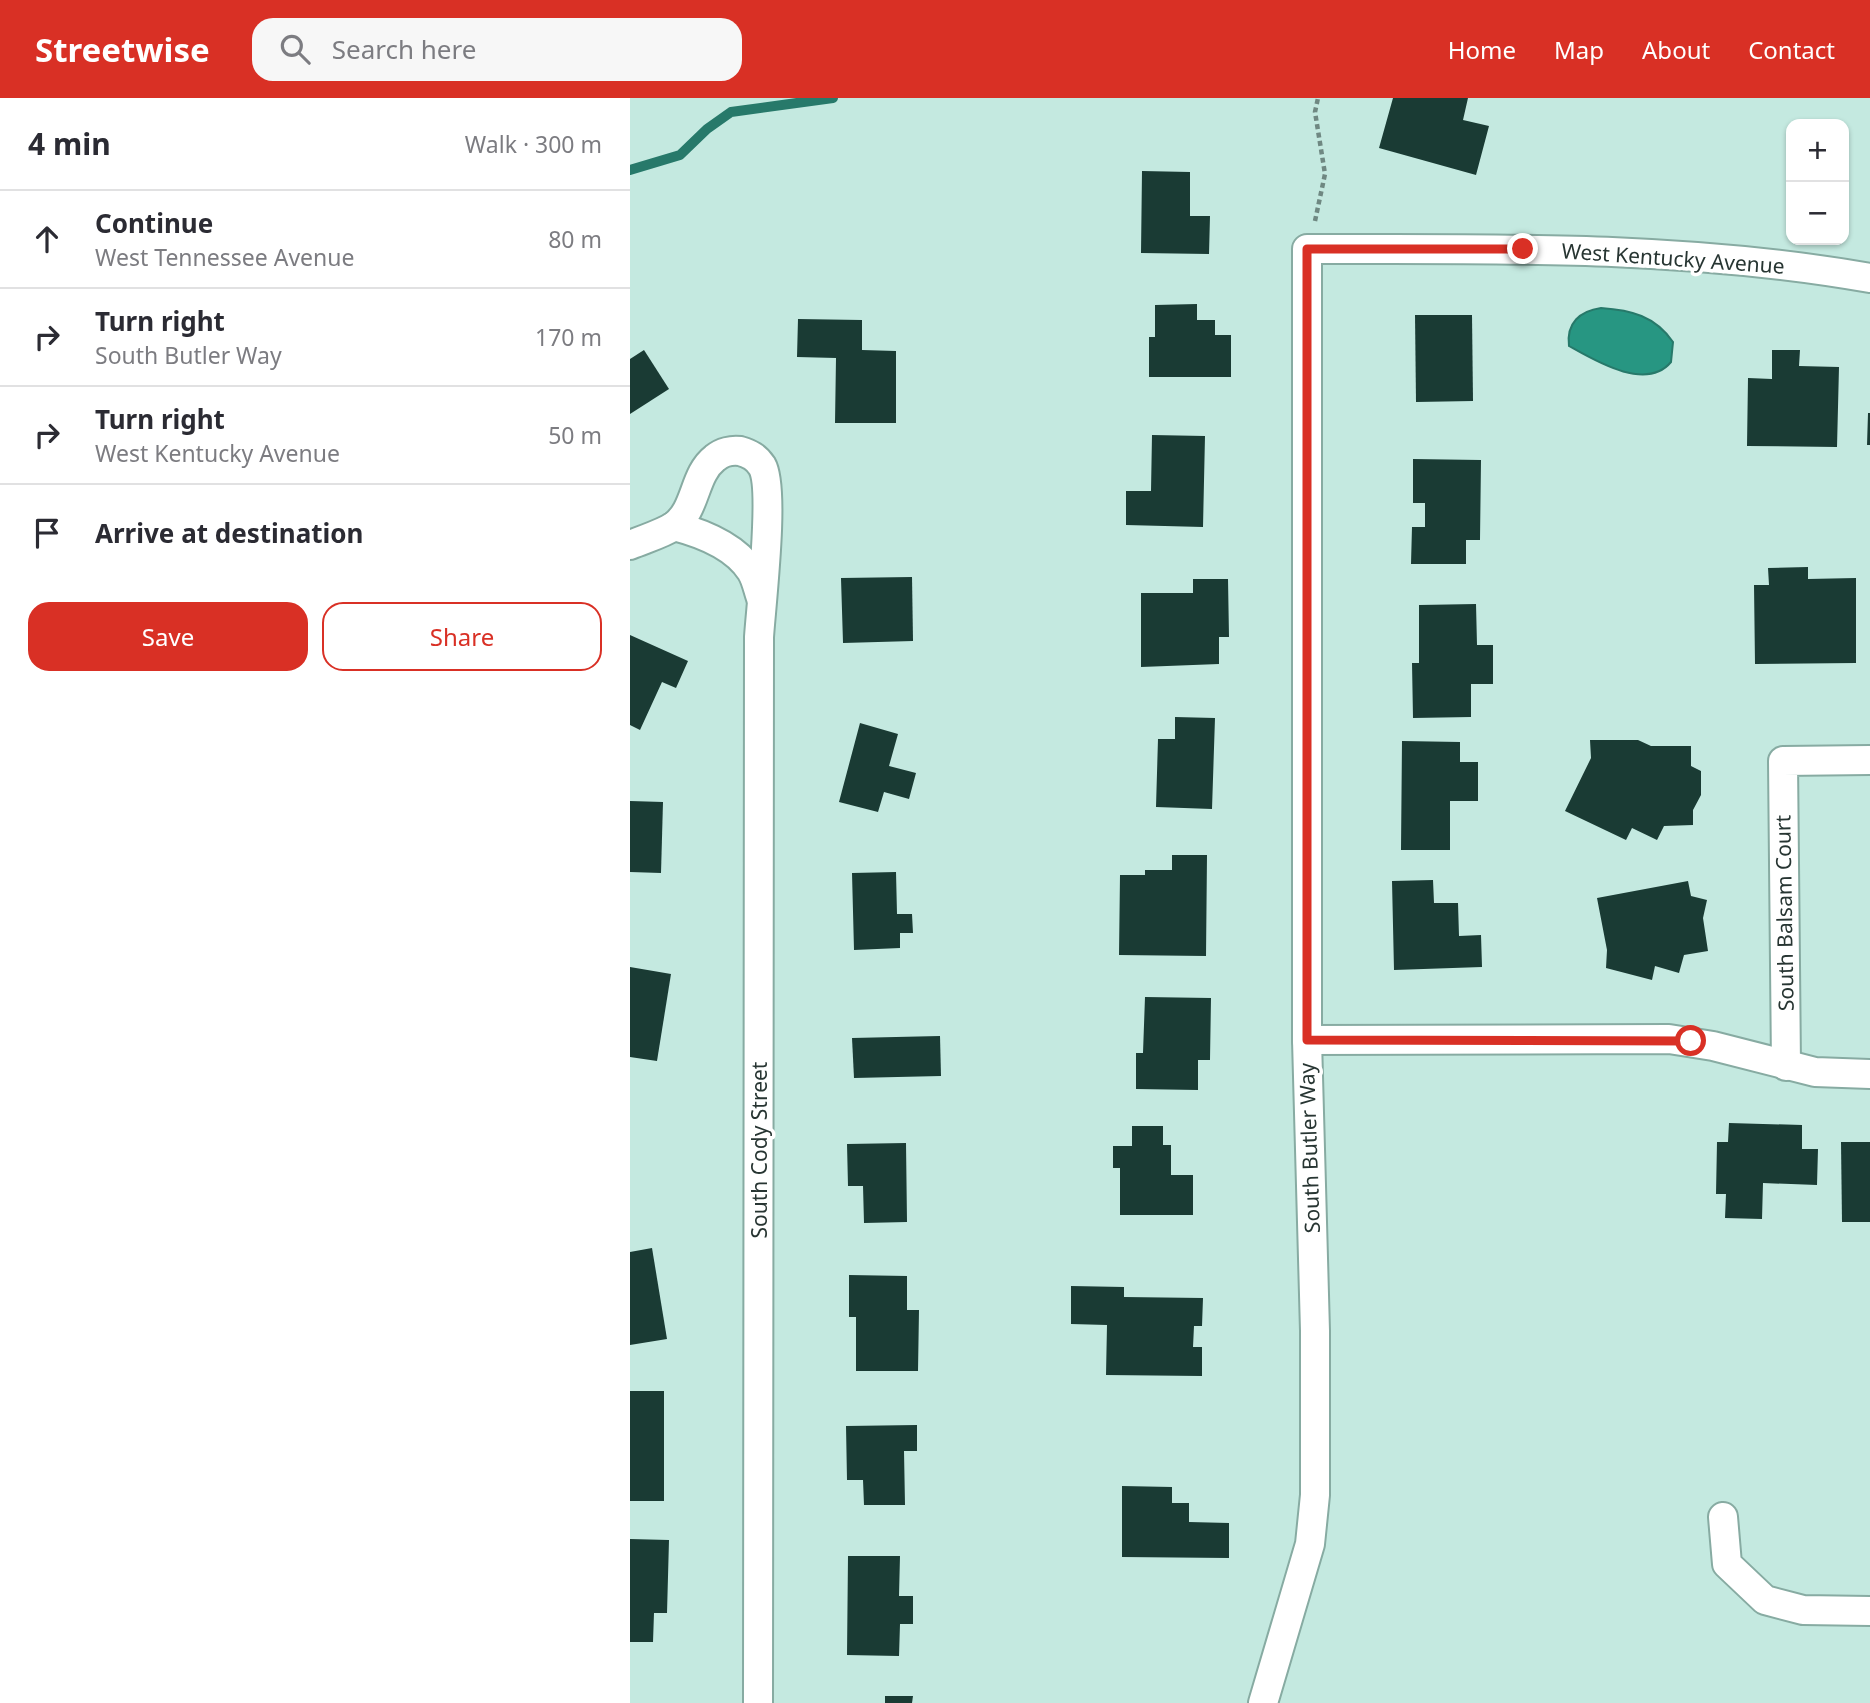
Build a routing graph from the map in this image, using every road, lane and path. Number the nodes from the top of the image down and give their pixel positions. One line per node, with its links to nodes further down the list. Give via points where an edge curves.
1 (1318, 98): 2 (path, via 1315,112 1325,174)
2 (1307, 249): 3 (street, West Kentucky Avenue, via 1631,252 1749,260); 8 (street, South Butler Way)
3 (1870, 278)
4 (674, 526): 5 (street); 6 (street, South Cody Street, via 695,531 737,556 752,572); 6 (street, South Cody Street, via 688,510 704,468 734,450 752,454 763,467 766,485)
5 (630, 545)
6 (761, 598): 13 (street, South Cody Street)
7 (1870, 760): 9 (street, South Balsam Court, via 1783,761)
8 (1307, 1040): 9 (street, via 1669,1039); 14 (street, South Butler Way, via 1315,1331 1314,1517)
9 (1786, 1066): 10 (street)
10 (1870, 1074)
11 (1723, 1517): 12 (street, via 1727,1564 1765,1600 1802,1610)
12 (1870, 1611)
13 (758, 1703)
14 (1263, 1703)

